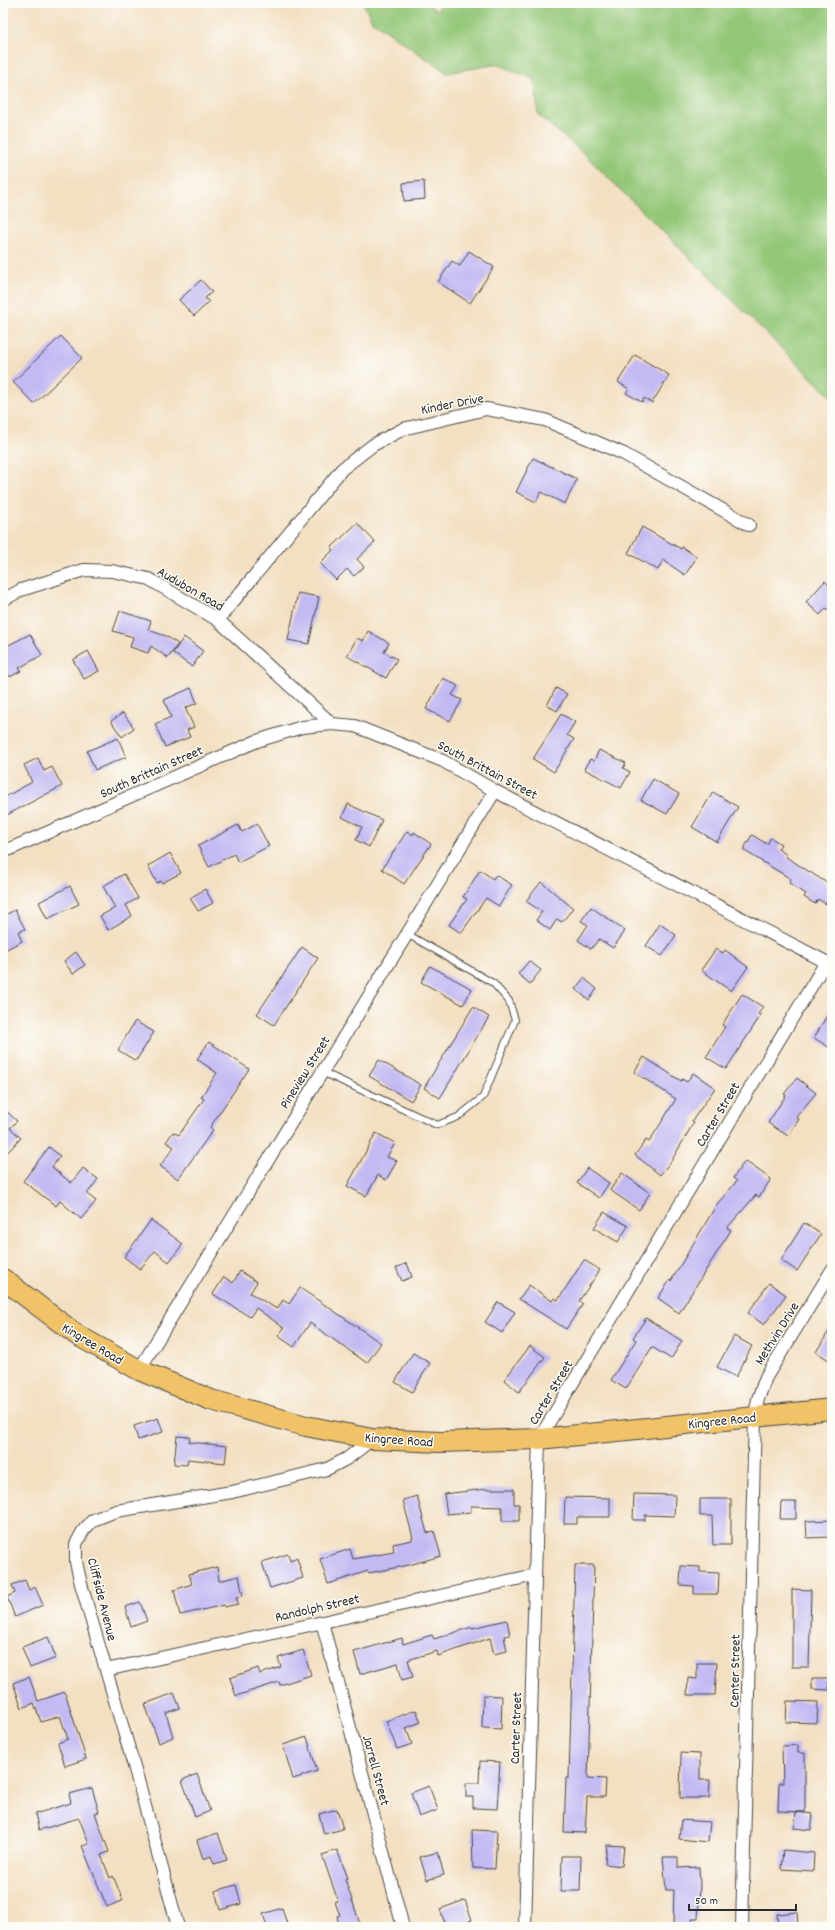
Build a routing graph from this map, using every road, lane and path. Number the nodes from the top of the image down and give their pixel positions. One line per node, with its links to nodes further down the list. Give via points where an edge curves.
1 (750, 525): 3 (street, Kinder Drive, via 624,454 545,420 486,409 403,429 373,445 342,469)
2 (3, 600): 3 (street, Audubon Road, via 21,590 84,570 112,571 149,579)
3 (218, 620): 4 (street, Audubon Road)
4 (332, 724): 5 (street, South Brittain Street, via 355,726 443,760); 6 (street, South Brittain Street, via 302,727 257,741)
5 (496, 791): 7 (street, Pineview Street); 8 (street, South Brittain Street)
6 (3, 852)
7 (407, 934): 9 (street, Pineview Street); 9 (lane, via 493,983 509,1002 515,1020 483,1097 458,1117 437,1125)
8 (829, 964): 16 (street, Carter Street)
9 (322, 1072): 12 (street, Pineview Street)
10 (832, 1270): 14 (street, Methvin Drive, via 766,1377 758,1399)
11 (3, 1279): 12 (main road, Kingree Road, via 77,1335)
12 (139, 1370): 15 (main road, Kingree Road, via 211,1400 306,1426)
13 (832, 1409): 14 (main road, Kingree Road)
14 (756, 1416): 16 (main road, Kingree Road); 23 (street, Center Street)
15 (372, 1439): 16 (main road, Kingree Road, via 440,1442); 19 (street, Cliffside Avenue, via 348,1458 327,1469 232,1492 116,1511 93,1520 76,1544 76,1562)
16 (539, 1439): 17 (street, Carter Street)
17 (535, 1575): 18 (street, Randolph Street); 22 (street, Carter Street)
18 (322, 1622): 19 (street, Randolph Street); 21 (street, Jarrell Street)
19 (106, 1670): 20 (street, Cliffside Avenue)
20 (178, 1927)
21 (403, 1927)
22 (525, 1927)
23 (742, 1927)

